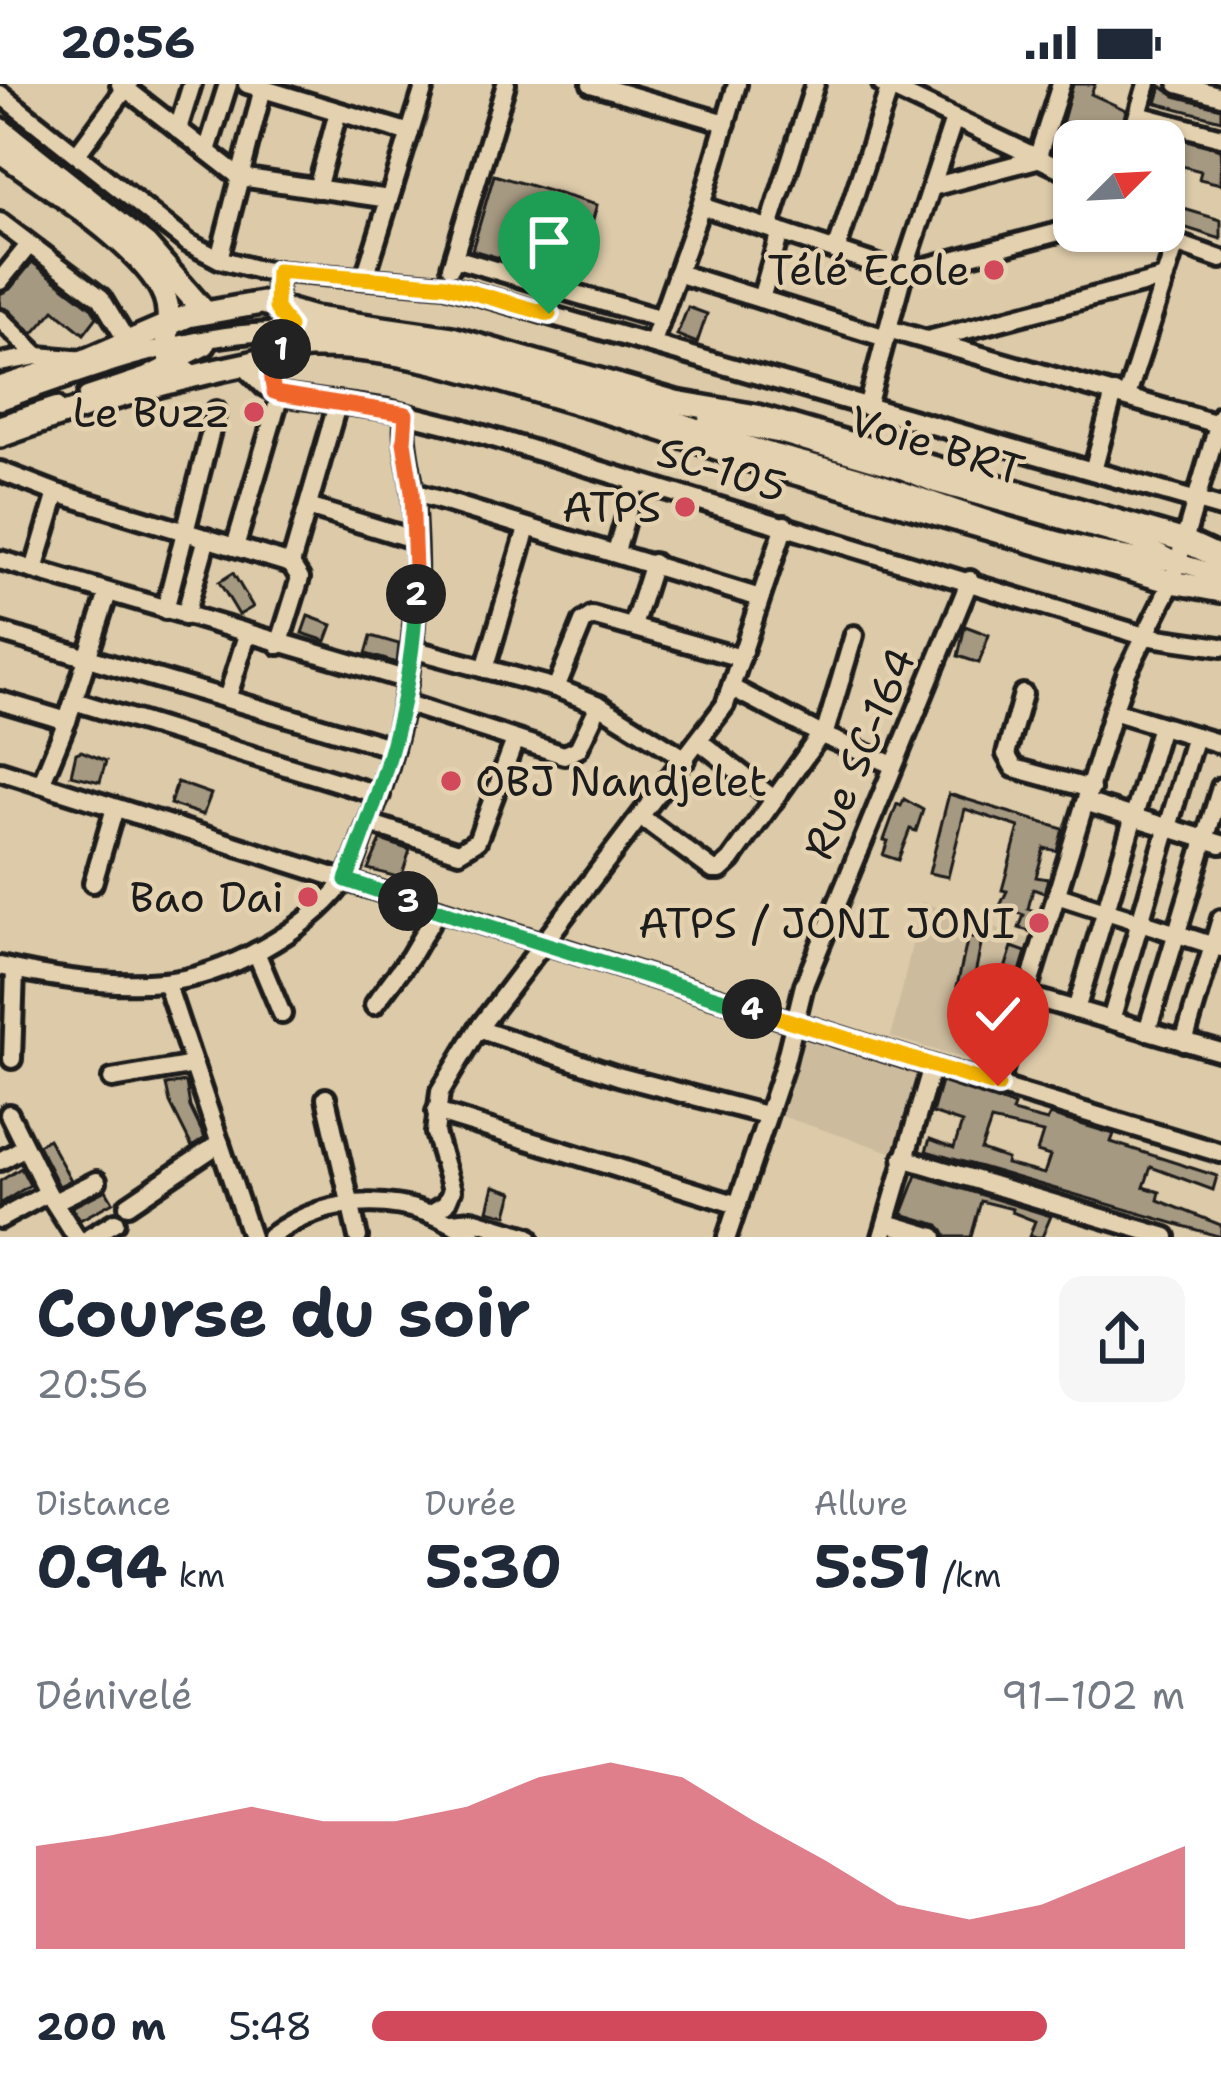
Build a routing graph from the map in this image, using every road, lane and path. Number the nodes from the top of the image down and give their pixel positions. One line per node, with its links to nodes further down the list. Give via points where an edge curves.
1 (192, 84): 21 (street)
2 (228, 84): 26 (street)
3 (425, 84): 23 (street)
4 (506, 84): 42 (street)
5 (591, 84): 20 (street)
6 (737, 84): 20 (street)
7 (815, 84): 36 (street)
8 (1148, 84): 17 (street)
9 (1178, 84): 15 (street)
10 (125, 86): 21 (street); 27 (street)
11 (255, 86): 16 (street); 30 (street)
12 (886, 86): 18 (street); 40 (street)
13 (1055, 86): 28 (street)
14 (0, 94): 27 (street)
15 (1221, 96)
16 (338, 112): 23 (street); 32 (street)
17 (1138, 115): 19 (street); 24 (street)
18 (954, 119): 28 (street); 31 (street)
19 (1136, 120)
20 (726, 123): 34 (street)
21 (178, 128): 26 (street)
22 (0, 129): 54 (main road, via 146,245)
23 (410, 133): 33 (street)
24 (1221, 137)
25 (0, 151): 57 (main road, via 139,259 163,292)
26 (207, 151): 30 (street)
27 (77, 154): 44 (street)
28 (1037, 159): 29 (street); 31 (street)
29 (1053, 166)
30 (240, 177): 32 (street); 44 (street)
31 (932, 187): 47 (street)
32 (316, 189): 33 (street)
33 (389, 199): 48 (street)
34 (701, 206): 36 (street); 46 (street)
35 (0, 222): 38 (street)
36 (774, 230): 40 (street); 52 (street)
37 (1053, 233): 47 (street)
38 (29, 245): 50 (street); 61 (street, via 101,298)
39 (1185, 246): 43 (street)
40 (836, 251): 47 (street)
41 (1173, 252): 49 (street)
42 (454, 258): 51 (street); 56 (street)
43 (1221, 259)
44 (219, 260): 45 (street)
45 (268, 270): 48 (street); 53 (street)
46 (677, 272): 52 (street); 56 (street)
47 (903, 273): 59 (street)
48 (365, 277): 51 (street)
49 (1165, 278): 60 (street); 71 (street)
50 (0, 281)
51 (446, 285): 62 (street)
52 (761, 299): 59 (street)
53 (269, 305): 54 (main road); 58 (main road); 98 (main road, via 452,338 676,402 758,416)
54 (204, 311): 57 (main road)
55 (0, 319): 64 (street)
56 (661, 319): 62 (street)
57 (170, 325): 61 (main road); 66 (main road)
58 (289, 332): 63 (main road); 66 (street, Voie BRT, via 223,338); 98 (street, Voie BRT, via 442,349 989,518 1133,559)
59 (887, 334): 60 (street); 74 (street)
60 (926, 340): 71 (street)
61 (128, 343): 65 (main road)
62 (652, 343): 74 (street)
63 (276, 355): 68 (main road); 70 (street); 98 (main road, via 336,348 425,360 744,458)
64 (38, 356): 65 (street); 67 (street)
65 (86, 360): 69 (main road)
66 (176, 362): 68 (main road); 72 (street, Voie BRT); 78 (street, Voie BRT); 79 (main road)
67 (0, 363)
68 (244, 364): 70 (street)
69 (0, 388)
70 (277, 393): 73 (street, SC-105); 94 (street)
71 (1120, 395): 77 (street); 82 (street)
72 (0, 400)
73 (338, 402): 76 (street, SC-105); 87 (street)
74 (867, 407): 82 (street)
75 (216, 411): 91 (street)
76 (406, 414): 83 (street, SC-105); 84 (street)
77 (1220, 419): 80 (street)
78 (0, 424)
79 (0, 436)
80 (1216, 445): 86 (street)
81 (0, 471): 85 (street)
82 (1093, 471): 86 (street)
83 (636, 481): 89 (street, SC-105); 95 (street)
84 (412, 492): 90 (street); 93 (street)
85 (57, 494): 91 (street); 101 (street)
86 (1194, 500): 88 (street); 98 (street)
87 (308, 507): 93 (street); 100 (street)
88 (1221, 508)
89 (784, 525): 103 (street, SC-105); 106 (street)
90 (527, 528): 95 (street); 119 (street)
91 (185, 532): 92 (street); 107 (street)
92 (207, 538): 94 (street); 108 (street)
93 (413, 539): 116 (street)
94 (235, 547): 100 (street)
95 (616, 552): 99 (street)
96 (1221, 558): 98 (main road)
97 (0, 560): 101 (street)
98 (1177, 561): 102 (street, Voie BRT); 104 (main road); 113 (street)
99 (652, 563): 106 (street); 109 (street)
100 (291, 564): 114 (street, via 299,578)
101 (34, 570): 105 (street)
102 (1221, 575)
103 (970, 580): 113 (street, SC-105); 139 (street, Rue SC-164)
104 (1221, 591)
105 (108, 593): 107 (street); 117 (street)
106 (760, 598): 118 (street)
107 (165, 610): 108 (street)
108 (185, 616): 111 (street)
109 (633, 626): 118 (street); 121 (street, via 587,618)
110 (0, 632): 117 (street)
111 (247, 635): 114 (street); 124 (street)
112 (854, 635): 132 (street)
113 (1144, 636): 115 (street, SC-105); 129 (street)
114 (279, 645): 120 (street)
115 (1221, 647)
116 (412, 649): 119 (street); 120 (street)
117 (88, 658): 124 (street); 126 (street)
118 (741, 658): 122 (street)
119 (485, 669): 121 (street)
120 (408, 680): 127 (street)
121 (556, 688): 128 (street)
122 (732, 688): 132 (street); 135 (street)
123 (1023, 694): 144 (street, via 1009,762)
124 (227, 699): 137 (street)
125 (0, 700): 130 (street)
126 (74, 700): 130 (street); 143 (street)
127 (404, 704): 134 (street); 137 (street)
128 (599, 705): 134 (street, via 572,753); 138 (street)
129 (1113, 711): 131 (street); 144 (street)
130 (67, 721): 141 (street)
131 (1161, 726): 133 (street); 148 (street)
132 (822, 735): 139 (street); 145 (street)
133 (1196, 736): 136 (street); 150 (street)
134 (514, 740): 149 (street, via 472,847 459,852)
135 (699, 741): 138 (street); 145 (street)
136 (1221, 744)
137 (393, 748): 143 (street)
138 (686, 759): 147 (street)
139 (893, 765): 170 (street, Rue SC-164)
140 (0, 771): 141 (street)
141 (41, 784): 146 (street)
142 (1221, 787): 151 (street)
143 (380, 795): 149 (street)
144 (1089, 796): 148 (street); 154 (street)
145 (774, 799): 147 (street, via 717,871)
146 (116, 808): 152 (street); 153 (street)
147 (641, 817): 160 (street)
148 (1133, 817): 150 (street); 156 (street)
149 (369, 824): 152 (street)
150 (1169, 828): 151 (street); 158 (street)
151 (1214, 842): 159 (street)
152 (346, 880): 155 (street); 162 (street, via 317,914)
153 (93, 883)
154 (1058, 896): 156 (street); 165 (street)
155 (437, 911): 160 (street); 166 (street)
156 (1105, 911): 158 (street); 167 (street)
157 (1221, 919): 161 (street)
158 (1142, 923): 159 (street); 169 (street)
159 (1179, 935): 161 (street); 172 (street)
160 (542, 944): 170 (street); 171 (street)
161 (1217, 947): 173 (street)
162 (256, 952): 164 (street); 168 (street)
163 (8, 968): 164 (street); 175 (street)
164 (166, 982): 176 (street)
165 (1028, 996): 167 (street); 179 (street)
166 (374, 1005)
167 (1076, 1010): 169 (street)
168 (282, 1014)
169 (1111, 1020): 172 (street)
170 (794, 1022): 177 (street); 183 (street, Rue SC-164)
171 (478, 1029): 181 (street); 183 (street)
172 (1148, 1031): 173 (street)
173 (1184, 1042): 174 (street)
174 (1221, 1052)
175 (12, 1060)
176 (194, 1065): 178 (street); 184 (street)
177 (932, 1066): 179 (street); 187 (street)
178 (112, 1079)
179 (998, 1086): 186 (street)
180 (326, 1098): 191 (street)
181 (436, 1112): 193 (street); 194 (street, via 452,1190)
182 (9, 1114): 185 (street)
183 (766, 1115): 193 (street, Rue SC-164)
184 (220, 1143): 192 (street); 202 (street)
185 (25, 1147): 188 (street); 190 (street)
186 (1221, 1153)
187 (903, 1158): 198 (street); 199 (street)
188 (0, 1161)
189 (98, 1181): 190 (street)
190 (51, 1198): 195 (street); 200 (street)
191 (351, 1204): 194 (street); 203 (street, via 307,1215); 204 (street)
192 (128, 1205)
193 (738, 1205): 207 (street, Rue SC-164)
194 (431, 1213): 197 (street)
195 (0, 1220)
196 (116, 1222): 201 (street)
197 (452, 1222): 205 (street); 206 (street)
198 (885, 1230): 208 (street)
199 (1123, 1231): 209 (street)
200 (76, 1237)
201 (90, 1237)
202 (251, 1237)
203 (270, 1237)
204 (358, 1237)
205 (474, 1237)
206 (528, 1237)
207 (727, 1237)
208 (934, 1237)
209 (1166, 1237)

